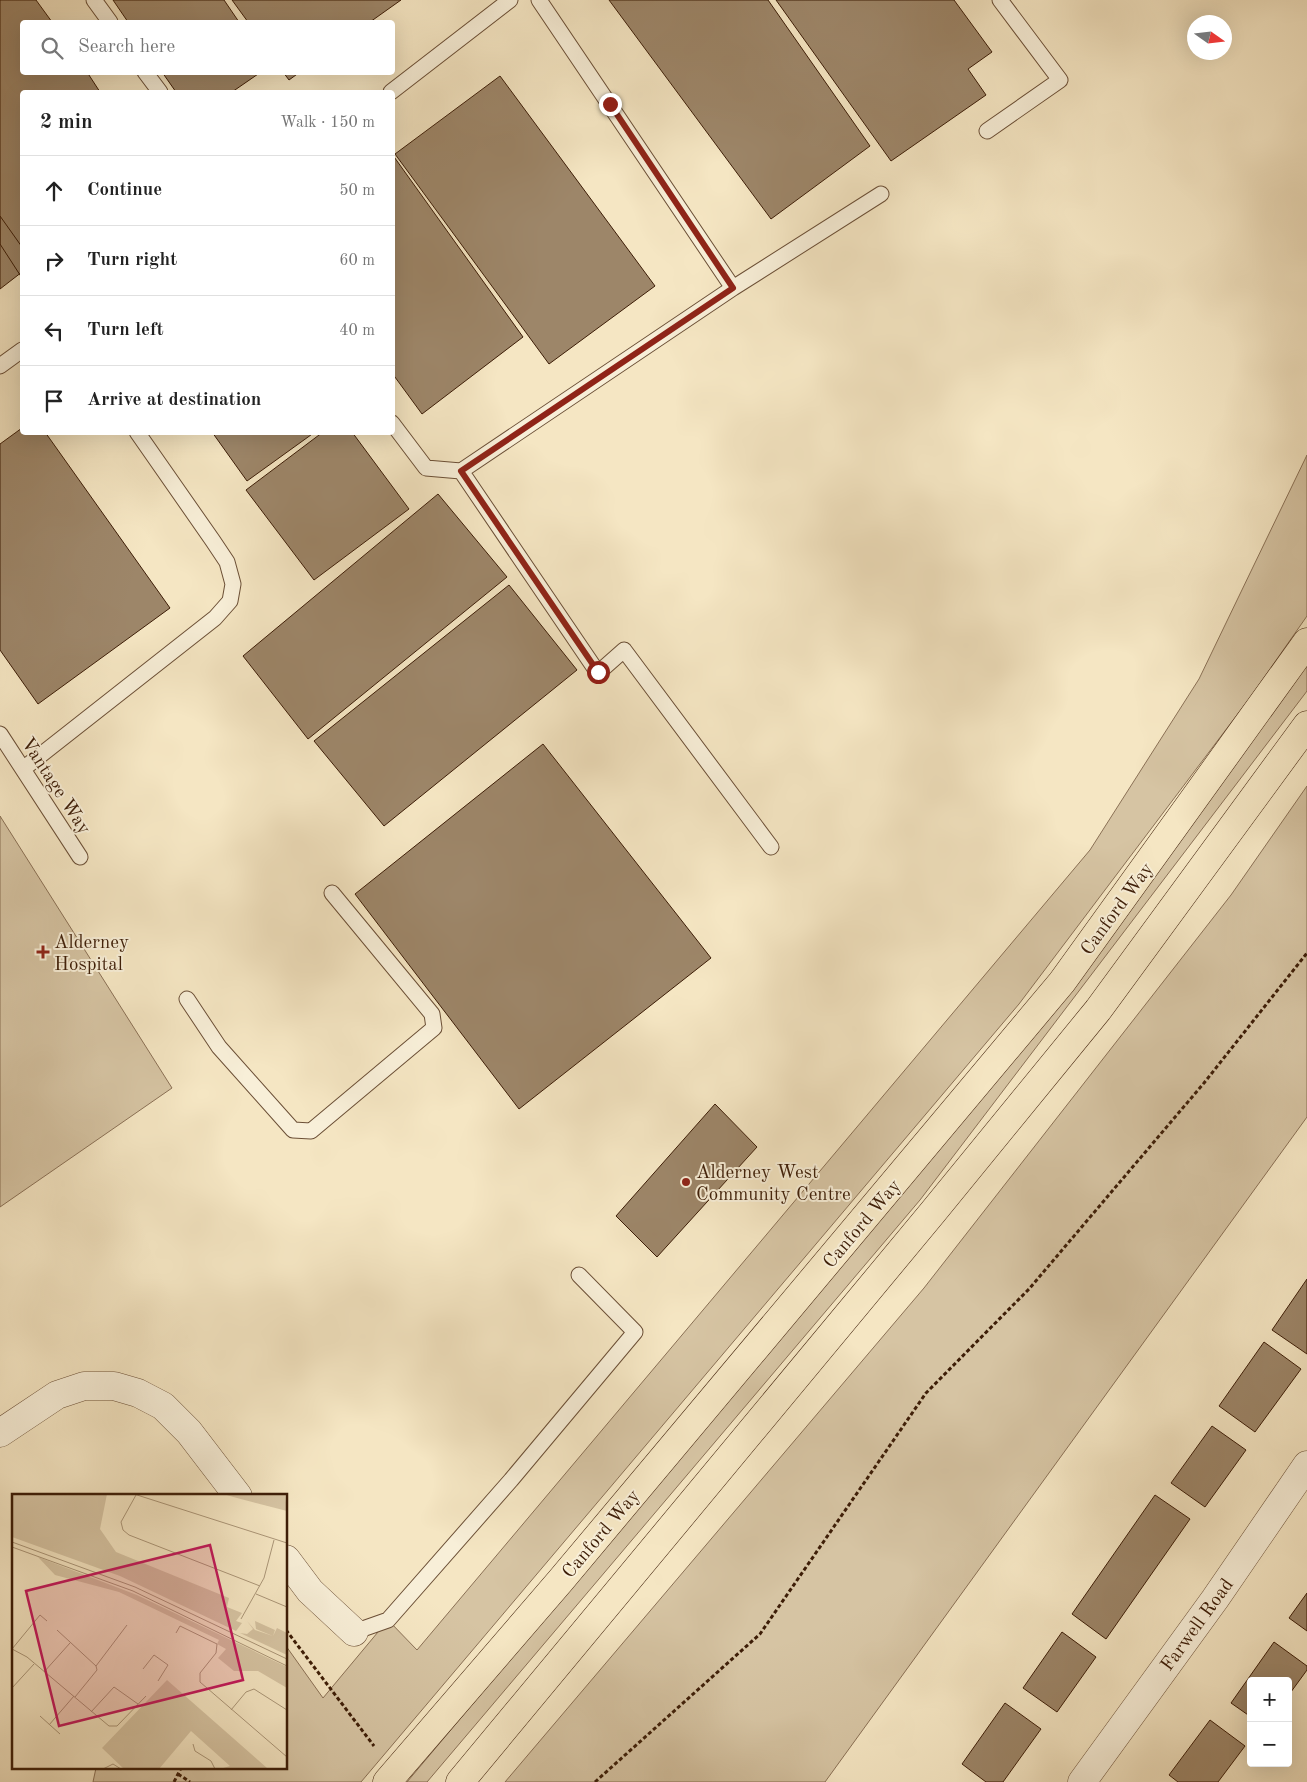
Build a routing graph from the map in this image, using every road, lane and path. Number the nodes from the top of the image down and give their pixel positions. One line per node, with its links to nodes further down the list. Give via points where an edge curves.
1 (94, 0): 5 (lane)
2 (510, 0): 8 (lane)
3 (540, 0): 11 (lane)
4 (1000, 0): 9 (lane, via 1060,80)
5 (109, 20)
6 (148, 75): 7 (lane)
7 (159, 90)
8 (394, 90)
9 (987, 131)
10 (881, 194): 11 (lane)
11 (733, 288): 16 (lane)
12 (20, 351): 13 (lane)
13 (0, 366)
14 (395, 427): 16 (lane, via 426,468)
15 (139, 435): 20 (lane, via 227,562 233,584 230,601 215,618)
16 (461, 471): 21 (lane, via 598,672 624,650)
17 (1307, 642): 38 (highway, Canford Way, via 1062,982 561,1580)
18 (1307, 725): 39 (highway, via 1098,1010)
19 (0, 734): 20 (lane, Vantage Way)
20 (23, 769): 22 (lane, Vantage Way)
21 (771, 847)
22 (80, 857)
23 (332, 893): 25 (lane, via 432,1014 434,1028 311,1131 293,1130 219,1047)
24 (1307, 953): 40 (path, via 1204,1083 1029,1289 926,1394 760,1634)
25 (187, 999)
26 (579, 1275): 31 (lane, via 635,1332 388,1620)
27 (0, 1433): 29 (street, via 57,1395 84,1386 114,1386 138,1393 163,1406 190,1432)
28 (1307, 1465): 41 (street, Farwell Road, via 1215,1599)
29 (236, 1494)
30 (288, 1562): 31 (street, via 310,1591)
31 (354, 1632)
32 (288, 1633): 33 (path)
33 (374, 1746)
34 (179, 1770): 35 (path)
35 (178, 1774): 36 (path); 37 (path)
36 (174, 1782)
37 (190, 1782)
38 (387, 1782)
39 (460, 1782)
40 (595, 1782)
41 (1082, 1782)

